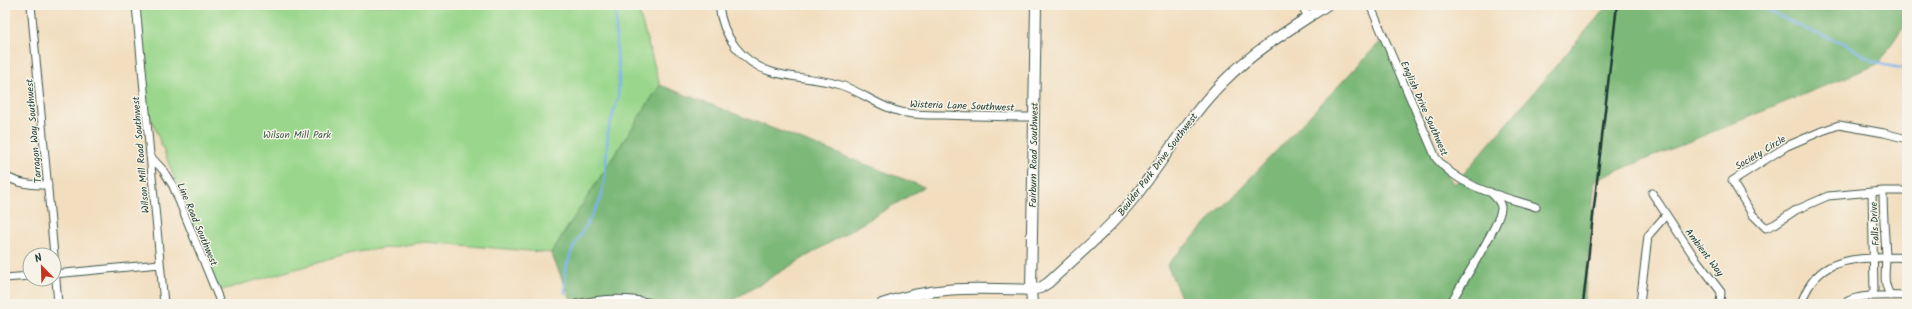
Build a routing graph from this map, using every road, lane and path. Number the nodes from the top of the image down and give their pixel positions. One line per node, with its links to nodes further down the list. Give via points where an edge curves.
1 (31, 5): 13 (street, Tarragon Way Southwest)
2 (136, 5): 11 (street, Wilson Mill Road Southwest)
3 (719, 5): 9 (street, Wisteria Lane Southwest, via 730,40 744,57 773,73 840,84 882,106 900,112 978,117)
4 (1036, 5): 9 (street, Fairburn Road Southwest)
5 (1302, 5): 8 (street)
6 (1327, 5): 8 (street, Boulder Park Drive Southwest)
7 (1370, 5): 14 (street, English Drive Southwest, via 1436,158 1442,167 1452,174)
8 (1308, 18): 30 (street, Boulder Park Drive Southwest, via 1259,50 1225,80 1195,114 1135,197 1115,220 1048,283)
9 (1034, 117): 30 (street, Fairburn Road Southwest)
10 (1907, 139): 17 (street, Society Circle, via 1839,125 1787,146 1732,181 1752,214 1766,228 1796,210 1828,196)
11 (150, 156): 25 (street, Wilson Mill Road Southwest); 36 (street, Line Road Southwest, via 173,186)
12 (5, 176): 13 (street, via 28,185)
13 (48, 185): 21 (street, Tarragon Way Southwest)
14 (1488, 191): 19 (street, English Drive Southwest); 41 (street, via 1499,201 1500,214)
15 (1883, 191): 16 (street, Society Circle); 17 (street, Society Circle); 22 (street, Falls Drive)
16 (1907, 191)
17 (1872, 192): 23 (street, Falls Drive)
18 (1652, 193): 20 (street, Ambient Way)
19 (1536, 207)
20 (1666, 215): 42 (street, via 1648,236); 43 (street, Ambient Way, via 1722,292)
21 (53, 247)
22 (1886, 257): 23 (street, Falls Drive); 24 (street); 31 (street, Falls Drive, via 1885,279)
23 (1873, 258): 33 (street, Falls Drive, via 1874,290); 44 (street, via 1846,260 1830,266 1810,285)
24 (1907, 258)
25 (160, 264): 26 (street); 35 (street, Wilson Mill Road Southwest)
26 (62, 273)
27 (22, 277): 28 (street)
28 (5, 278)
29 (56, 287): 34 (street, Tarragon Way Southwest)
30 (1031, 290): 39 (street, Boulder Park Drive Southwest, via 932,290); 40 (street, Fairburn Road Southwest)
31 (1891, 296): 32 (street); 33 (street)
32 (1907, 296)
33 (1870, 297): 45 (street, via 1857,296)
34 (58, 304)
35 (164, 304)
36 (221, 304)
37 (576, 304): 38 (street, via 614,299)
38 (656, 304)
39 (882, 304)
40 (1032, 304)
41 (1450, 304)
42 (1640, 304)
43 (1720, 304)
44 (1801, 304)
45 (1844, 304)

